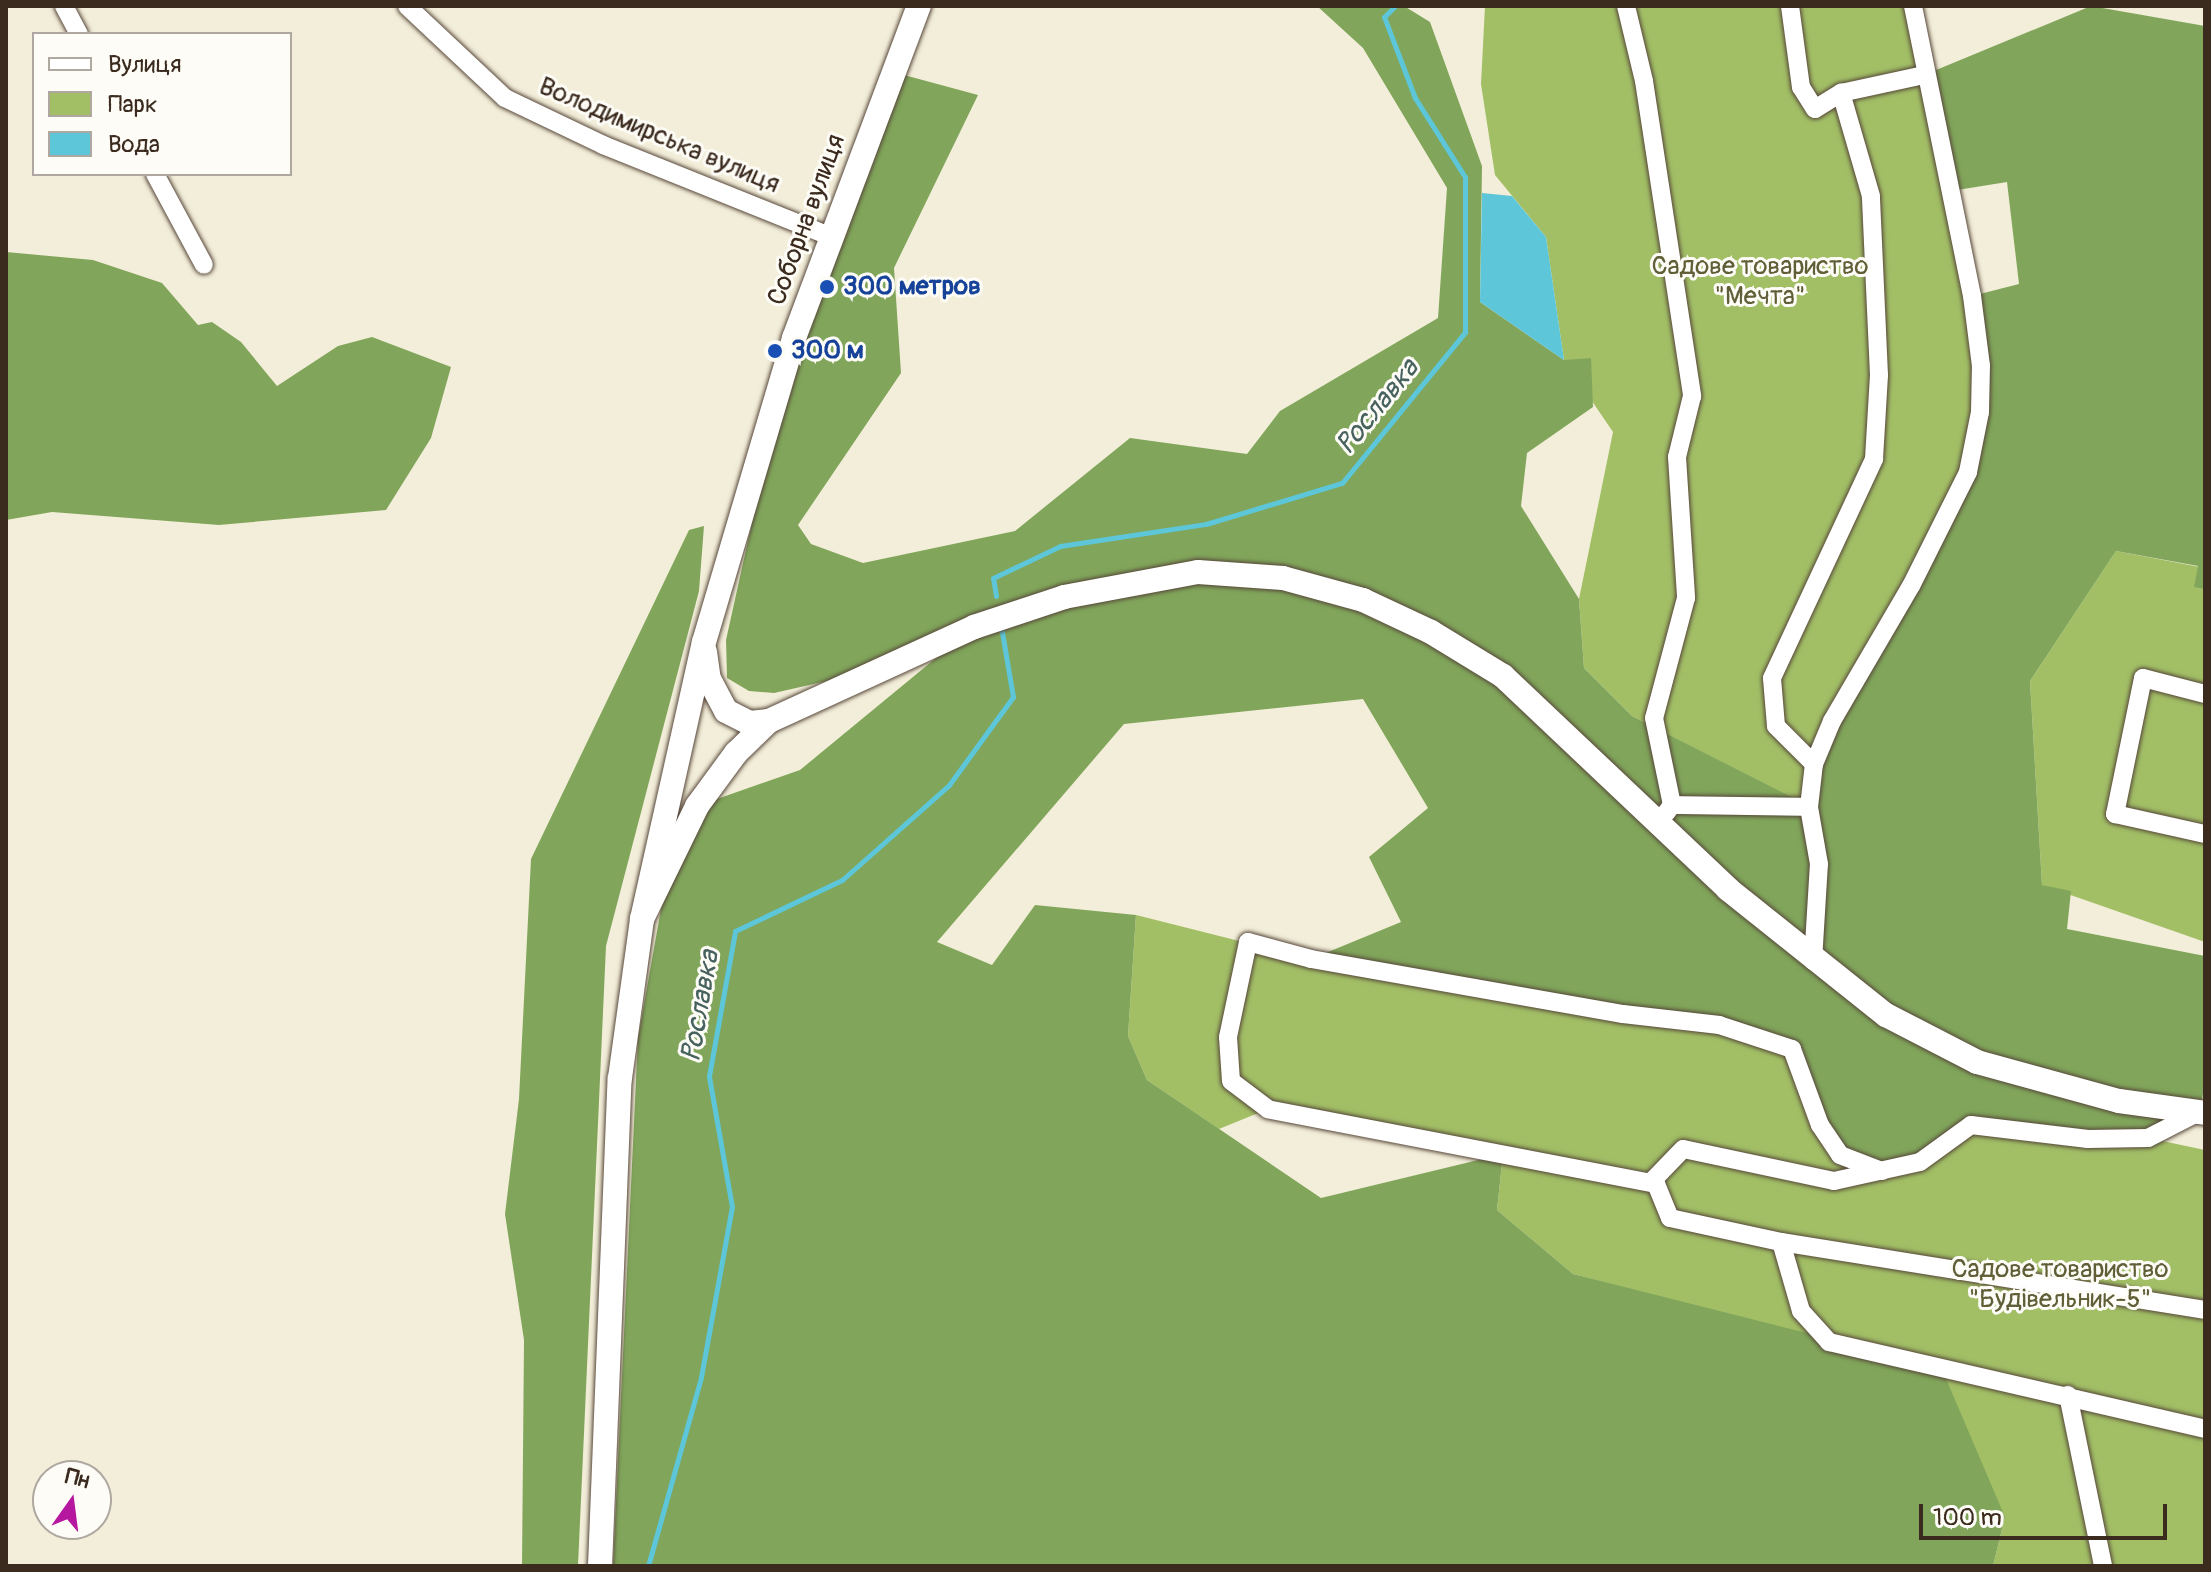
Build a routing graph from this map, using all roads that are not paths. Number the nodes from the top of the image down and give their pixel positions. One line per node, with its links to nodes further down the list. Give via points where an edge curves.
1 (64, 6): 7 (street)
2 (407, 6): 11 (street, Володимирська вулиця, via 505,98 603,145)
3 (1626, 6): 18 (street, via 1644,81 1692,396 1677,457 1686,598 1654,718)
4 (1790, 6): 9 (street, via 1801,87 1815,109)
5 (1913, 6): 8 (street)
6 (916, 7): 11 (main road, Соборна вулиця)
7 (78, 32)
8 (1924, 75): 9 (street); 16 (street, via 1972,296 1981,366 1980,412 1968,472 1911,586 1832,721)
9 (1841, 93): 16 (street, via 1871,196 1879,375 1874,459 1772,678 1776,726)
10 (156, 176): 12 (street)
11 (829, 236): 13 (main road, Соборна вулиця)
12 (204, 265)
13 (704, 642): 15 (main road, via 709,679 721,705 750,723); 20 (main road, Соборна вулиця)
14 (2205, 694): 19 (street, via 2143,678 2115,814)
15 (769, 721): 18 (main road, via 974,627 1064,597 1198,572 1283,578 1363,600 1431,632 1503,676); 20 (main road, via 736,753 697,806)
16 (1814, 764): 17 (street)
17 (1809, 807): 18 (street); 21 (street, via 1819,864)
18 (1666, 814): 21 (main road)
19 (2205, 834)
20 (642, 919): 29 (main road, via 620,1078)
21 (1813, 961): 22 (main road, via 1886,1015 1977,1062 2119,1101)
22 (2202, 1113): 23 (street, via 2148,1138 2088,1139 1971,1125 1920,1162)
23 (1882, 1171): 24 (street, via 1834,1181 1683,1149 1654,1179); 24 (street, via 1840,1155 1820,1125 1792,1049 1719,1025 1592,1009 1311,959 1248,942 1228,1037 1231,1081 1268,1109)
24 (1656, 1184): 25 (street, via 1670,1218)
25 (1781, 1242): 26 (street); 27 (street, via 1801,1311 1829,1342)
26 (2205, 1310)
27 (2068, 1395): 28 (street); 30 (street)
28 (2205, 1429)
29 (600, 1566)
30 (2103, 1566)

